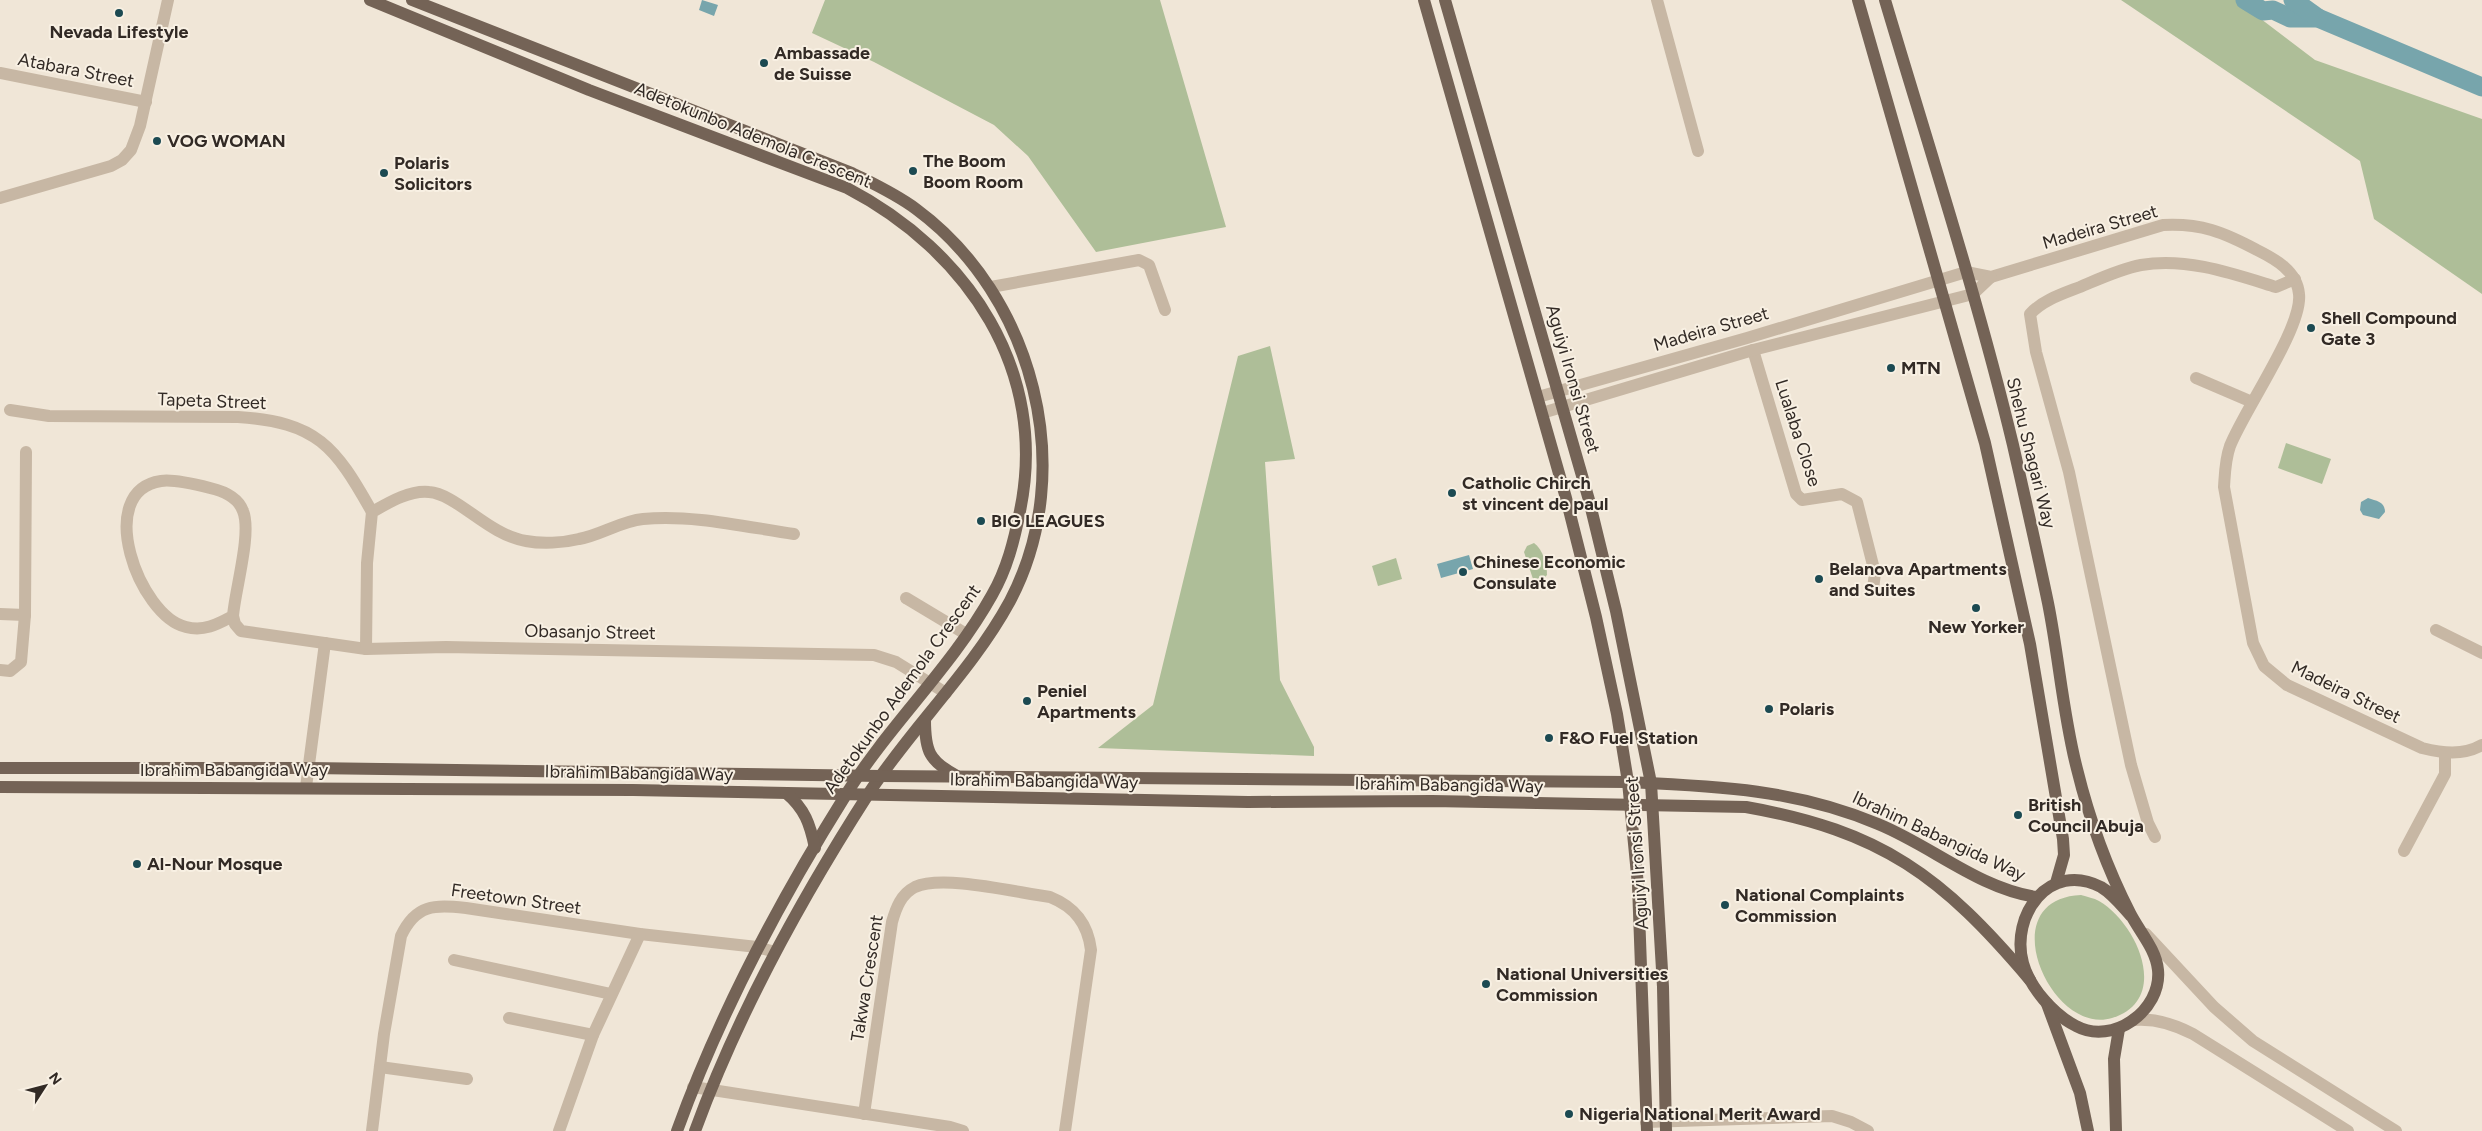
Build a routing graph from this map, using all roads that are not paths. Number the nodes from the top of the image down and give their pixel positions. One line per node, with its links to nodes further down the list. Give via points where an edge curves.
1 (168, 0): 10 (street)
2 (370, 0): 38 (main road, Adetokunbo Ademola Crescent, via 589,90 847,188 909,226 945,259 973,294 1000,340 1016,381 1027,449 1026,477 1012,547 993,594)
3 (412, 0): 17 (main road, Adetokunbo Ademola Crescent, via 873,183 931,221)
4 (1424, 0): 24 (main road, Aguiyi Ironsi Street)
5 (1445, 0): 23 (main road, Aguiyi Ironsi Street)
6 (1657, 0): 11 (street)
7 (1858, 0): 16 (main road)
8 (1885, 0): 13 (main road, Shehu Shagari Way)
9 (0, 73): 10 (street, Atabara Street)
10 (146, 102): 12 (street, via 131,150 122,160)
11 (1698, 150)
12 (0, 198)
13 (1966, 272): 14 (street, Madeira Street); 16 (street, Madeira Street); 18 (main road, Shehu Shagari Way)
14 (1991, 277): 15 (street, Madeira Street, via 2163,225 2185,223 2213,229 2236,239 2283,265); 18 (street)
15 (2295, 279): 25 (street, Madeira Street, via 2299,294 2298,310 2283,346); 62 (street, via 2276,288 2222,270 2167,264 2141,265 2053,298 2030,314 2036,352 2069,472 2130,765)
16 (1937, 280): 19 (main road); 23 (street, Madeira Street)
17 (991, 287): 20 (street, via 1139,260 1149,265); 44 (main road, Adetokunbo Ademola Crescent, via 1017,337 1034,389 1043,446 1041,495 1030,548 1010,600)
18 (1972, 294): 19 (street); 67 (main road, Shehu Shagari Way, via 2012,443 2048,603 2075,763 2092,822)
19 (1944, 302): 21 (street); 65 (main road, via 1985,443 2030,644 2063,839 2064,854)
20 (1165, 310)
21 (1753, 350): 26 (street); 32 (street, Lualaba Close, via 1796,494 1802,500 1842,494 1857,502 1875,573)
22 (2196, 378): 25 (street)
23 (1559, 391): 24 (street, Madeira Street); 26 (main road, Aguiyi Ironsi Street)
24 (1538, 397): 28 (main road, Aguiyi Ironsi Street)
25 (2252, 402): 47 (street, Madeira Street, via 2230,445 2225,462 2224,488 2253,642 2264,666 2287,685 2422,748)
26 (1564, 407): 28 (street); 54 (main road, Aguiyi Ironsi Street, via 1616,611)
27 (10, 410): 30 (street, Tapeta Street, via 49,416 238,417 290,424 328,446 349,471)
28 (1542, 413): 53 (main road, Aguiyi Ironsi Street, via 1596,617)
29 (26, 452): 35 (street)
30 (372, 512): 31 (street, via 394,500 429,492 447,498 508,537 527,541 579,540 640,519 669,516); 40 (street, via 367,563)
31 (794, 534)
32 (1873, 589)
33 (906, 598): 38 (street)
34 (0, 614): 35 (street)
35 (25, 615): 42 (street, via 21,662 10,671)
36 (233, 616): 36 (street, via 212,627 188,628 156,606 135,569 128,548 127,521 131,499 145,487 162,481 212,488 234,498 243,510 246,525); 39 (street, Obasanjo Street, via 241,630)
37 (2436, 630): 41 (street)
38 (966, 634): 43 (main road, Adetokunbo Ademola Crescent)
39 (325, 643): 40 (street, Obasanjo Street); 49 (street)
40 (366, 649): 43 (street, Obasanjo Street, via 446,647 874,655 896,662)
41 (2482, 653)
42 (0, 670)
43 (931, 683): 44 (street, Obasanjo Street); 50 (main road, Adetokunbo Ademola Crescent)
44 (946, 694): 45 (main road, Adetokunbo Ademola Crescent)
45 (925, 720): 51 (main road, Adetokunbo Ademola Crescent); 52 (main road, via 927,750 941,767)
46 (2482, 745): 47 (street, Madeira Street, via 2474,750)
47 (2445, 754): 64 (street, via 2445,774)
48 (0, 768): 49 (main road, Ibrahim Babangida Way)
49 (310, 768): 50 (main road, Ibrahim Babangida Way); 56 (street)
50 (859, 775): 51 (main road, Ibrahim Babangida Way); 58 (main road, Adetokunbo Ademola Crescent)
51 (880, 776): 52 (main road, Ibrahim Babangida Way); 59 (main road, Adetokunbo Ademola Crescent)
52 (959, 777): 53 (main road, Ibrahim Babangida Way)
53 (1628, 782): 54 (main road, Ibrahim Babangida Way); 60 (main road, Aguiyi Ironsi Street)
54 (1651, 783): 61 (main road, Aguiyi Ironsi Street); 66 (main road, Ibrahim Babangida Way, via 1735,787 1810,800 1880,824 2011,893)
55 (0, 787): 56 (main road, Ibrahim Babangida Way)
56 (306, 787): 57 (main road, Ibrahim Babangida Way)
57 (786, 793): 58 (main road, Ibrahim Babangida Way); 63 (main road, via 807,816)
58 (846, 794): 59 (main road, Ibrahim Babangida Way); 63 (main road, Adetokunbo Ademola Crescent)
59 (868, 796): 60 (main road, Ibrahim Babangida Way); 70 (main road, Adetokunbo Ademola Crescent)
60 (1630, 806): 61 (main road, Ibrahim Babangida Way); 84 (main road, Aguiyi Ironsi Street, via 1638,884)
61 (1654, 806): 72 (main road, Ibrahim Babangida Way, via 1746,807 1807,820 1862,839 1905,862 1943,889 1983,927); 85 (main road, Aguiyi Ironsi Street, via 1663,987)
62 (2155, 837)
63 (814, 848): 69 (main road, Adetokunbo Ademola Crescent)
64 (2404, 851)
65 (2056, 883): 66 (main road); 67 (main road, via 2084,882 2100,887 2114,897)
66 (2036, 897): 72 (main road, via 2022,925 2022,962)
67 (2135, 921): 76 (main road, via 2154,954 2158,983 2146,1008); 96 (street, via 2214,1007 2253,1041)
68 (640, 934): 69 (street, Freetown Street); 73 (street); 79 (street, Freetown Street, via 466,908 440,906 416,914 401,936)
69 (757, 947): 70 (street, Freetown Street); 81 (main road, Adetokunbo Ademola Crescent)
70 (775, 952): 82 (main road, Adetokunbo Ademola Crescent)
71 (454, 960): 73 (street)
72 (2030, 980): 74 (main road)
73 (611, 994): 78 (street)
74 (2045, 1000): 77 (main road, via 2078,1028 2099,1032); 93 (main road, via 2080,1093)
75 (510, 1018): 78 (street)
76 (2133, 1020): 77 (main road); 95 (street, via 2167,1023 2193,1034)
77 (2119, 1029): 94 (main road, via 2114,1059)
78 (593, 1035): 87 (street)
79 (380, 1067): 80 (street); 86 (street, Freetown Street)
80 (467, 1079)
81 (693, 1087): 82 (street); 88 (main road, Adetokunbo Ademola Crescent)
82 (710, 1090): 83 (street); 89 (main road, Adetokunbo Ademola Crescent)
83 (864, 1114): 90 (street); 91 (street, Takwa Crescent, via 897,906 916,887 947,882 1050,897 1074,911 1089,934 1091,950)
84 (1647, 1126): 85 (street)
85 (1665, 1126): 92 (street, via 1832,1116)
86 (372, 1131)
87 (559, 1131)
88 (677, 1131)
89 (695, 1131)
90 (963, 1131)
91 (1065, 1131)
92 (1868, 1131)
93 (2088, 1131)
94 (2116, 1131)
95 (2348, 1131)
96 (2396, 1131)

